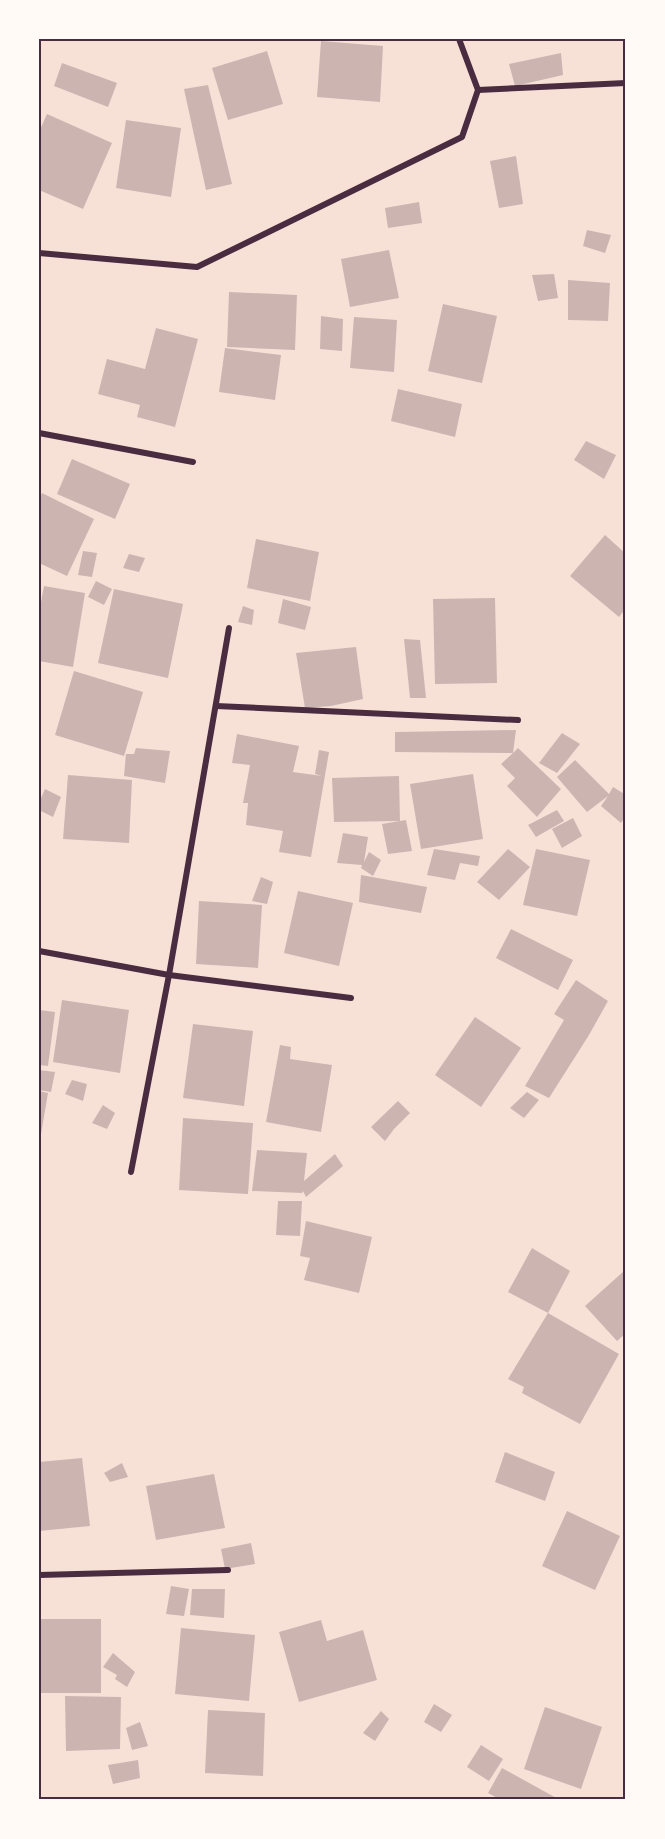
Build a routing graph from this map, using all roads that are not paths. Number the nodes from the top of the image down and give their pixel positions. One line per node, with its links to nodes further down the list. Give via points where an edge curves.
1 (459, 39): 3 (street)
2 (626, 83): 3 (street)
3 (478, 90): 4 (street, via 462,137 197,267)
4 (39, 254)
5 (39, 433): 6 (street)
6 (193, 462)
7 (229, 628): 8 (street)
8 (216, 706): 9 (street); 11 (street)
9 (518, 720)
10 (39, 951): 11 (street)
11 (169, 975): 12 (street); 13 (street)
12 (351, 998)
13 (131, 1172)
14 (228, 1570): 15 (street)
15 (39, 1575)

